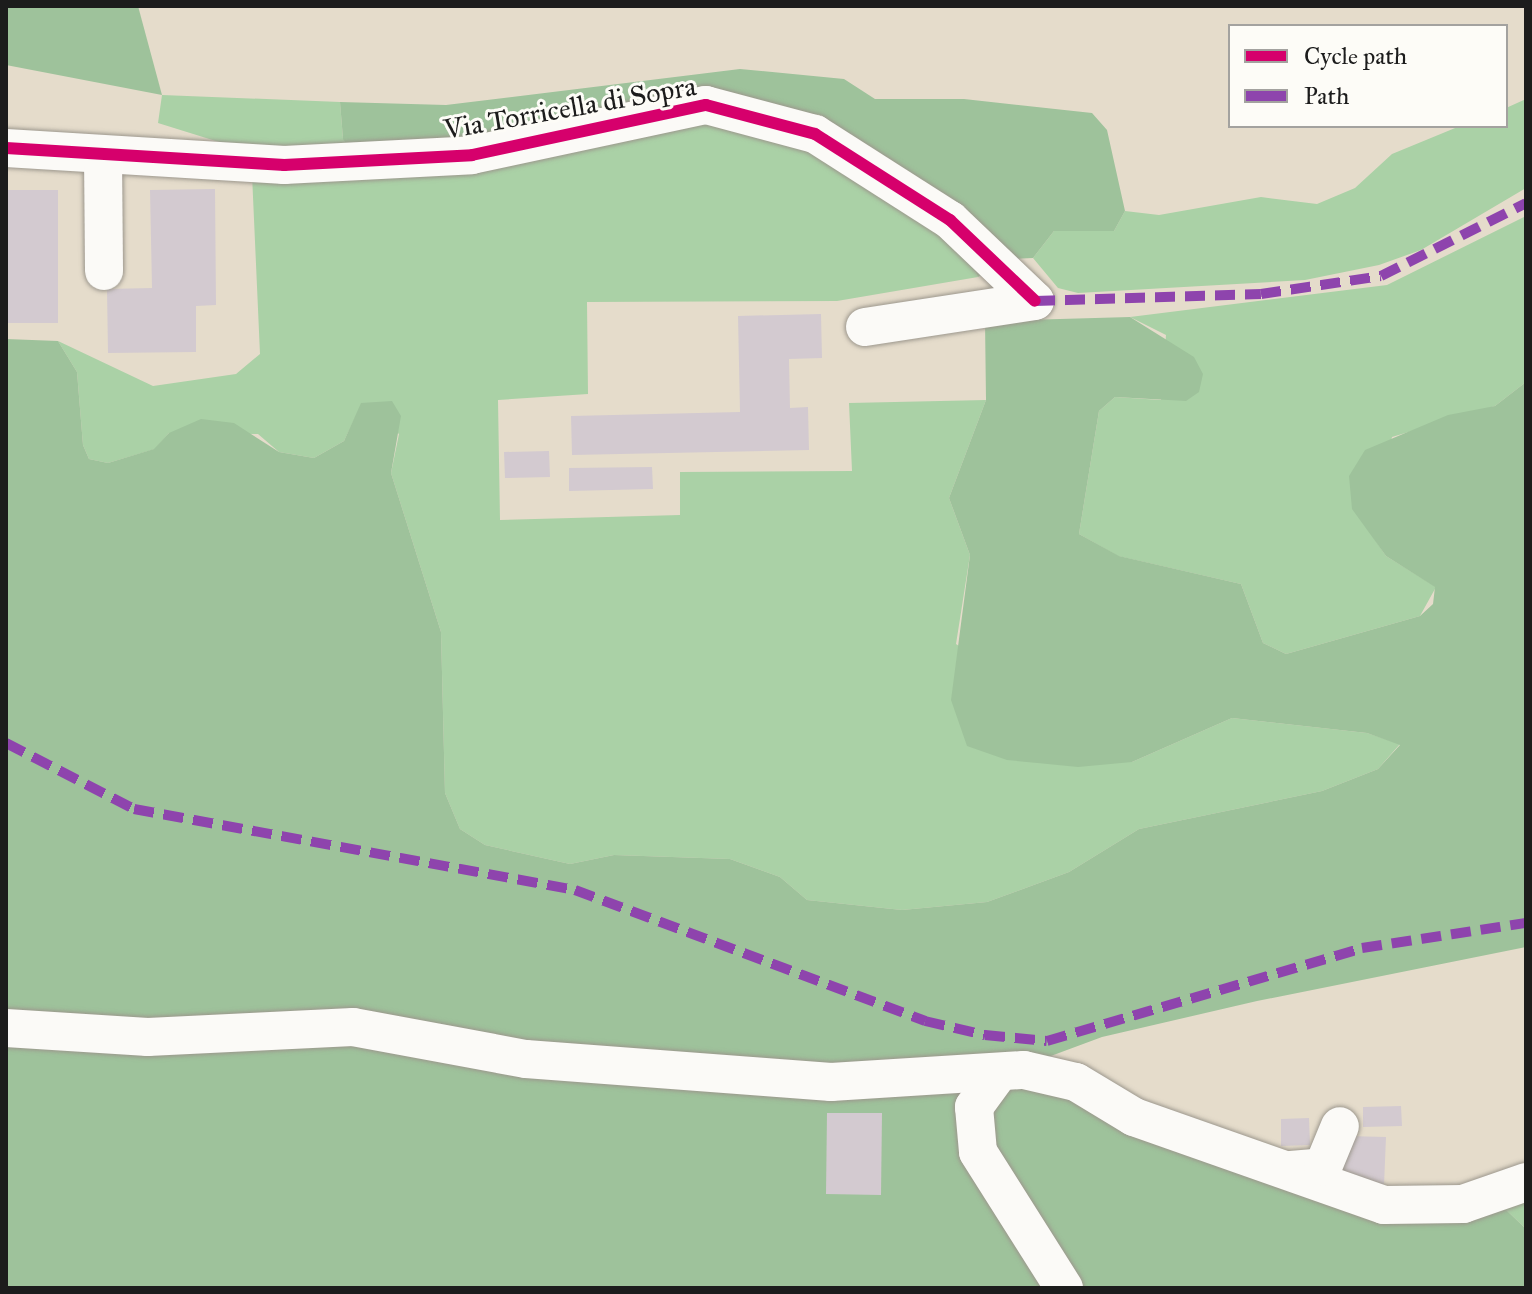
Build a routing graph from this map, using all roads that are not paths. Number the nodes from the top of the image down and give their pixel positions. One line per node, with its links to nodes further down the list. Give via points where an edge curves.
1 (6, 148): 2 (street, Via Torricella di Sopra)
2 (103, 155): 3 (street); 4 (street, Via Torricella di Sopra, via 284,165 472,155 706,105 815,134 950,220 1035,301)
3 (104, 271)
4 (865, 327)
5 (6, 1028): 6 (street, via 148,1037 353,1027 526,1059 831,1082)
6 (998, 1074): 8 (street, via 1048,1072 1134,1117); 10 (street, via 974,1107 978,1152)
7 (1340, 1126): 8 (street, via 1323,1167)
8 (1291, 1170): 9 (street, via 1384,1205 1463,1204)
9 (1526, 1182)
10 (1064, 1288)

